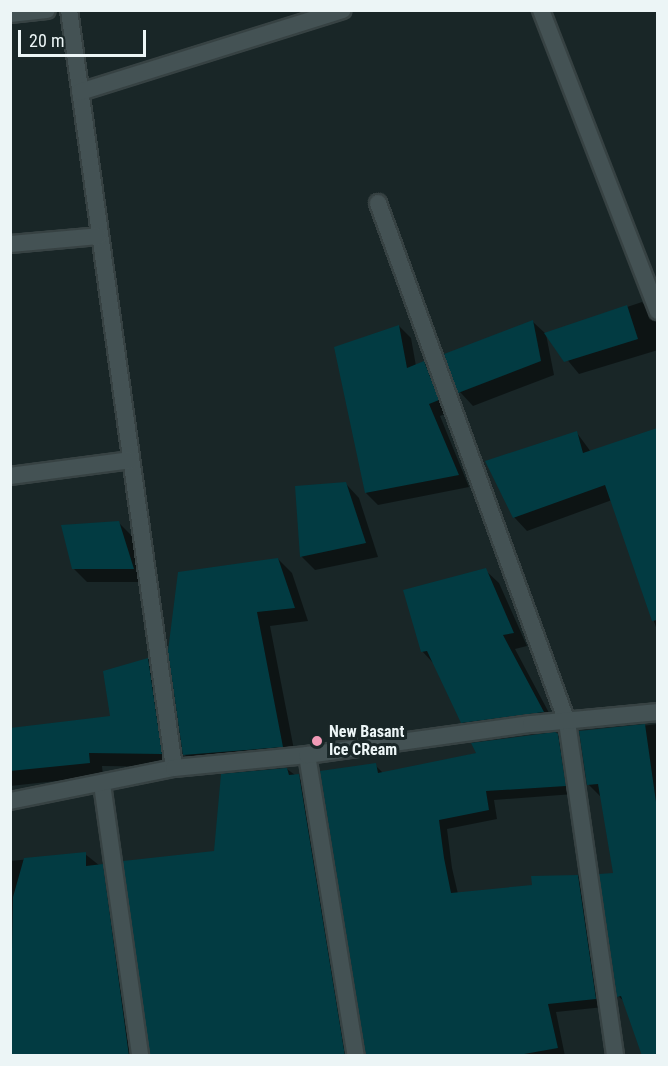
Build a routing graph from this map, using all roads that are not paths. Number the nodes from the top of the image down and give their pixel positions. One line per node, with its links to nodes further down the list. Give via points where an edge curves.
1 (48, 10): 5 (street)
2 (69, 10): 6 (street)
3 (343, 10): 6 (street)
4 (541, 10): 10 (street)
5 (10, 14)
6 (80, 92): 8 (street)
7 (378, 203): 14 (street)
8 (99, 236): 9 (street); 11 (street)
9 (10, 244)
10 (657, 311)
11 (131, 460): 12 (street); 16 (street)
12 (10, 476)
13 (657, 712): 14 (street)
14 (567, 722): 15 (street); 21 (street)
15 (307, 755): 16 (street); 20 (street)
16 (174, 768): 17 (street)
17 (102, 784): 18 (street); 19 (street)
18 (10, 801)
19 (141, 1056)
20 (356, 1056)
21 (615, 1056)

